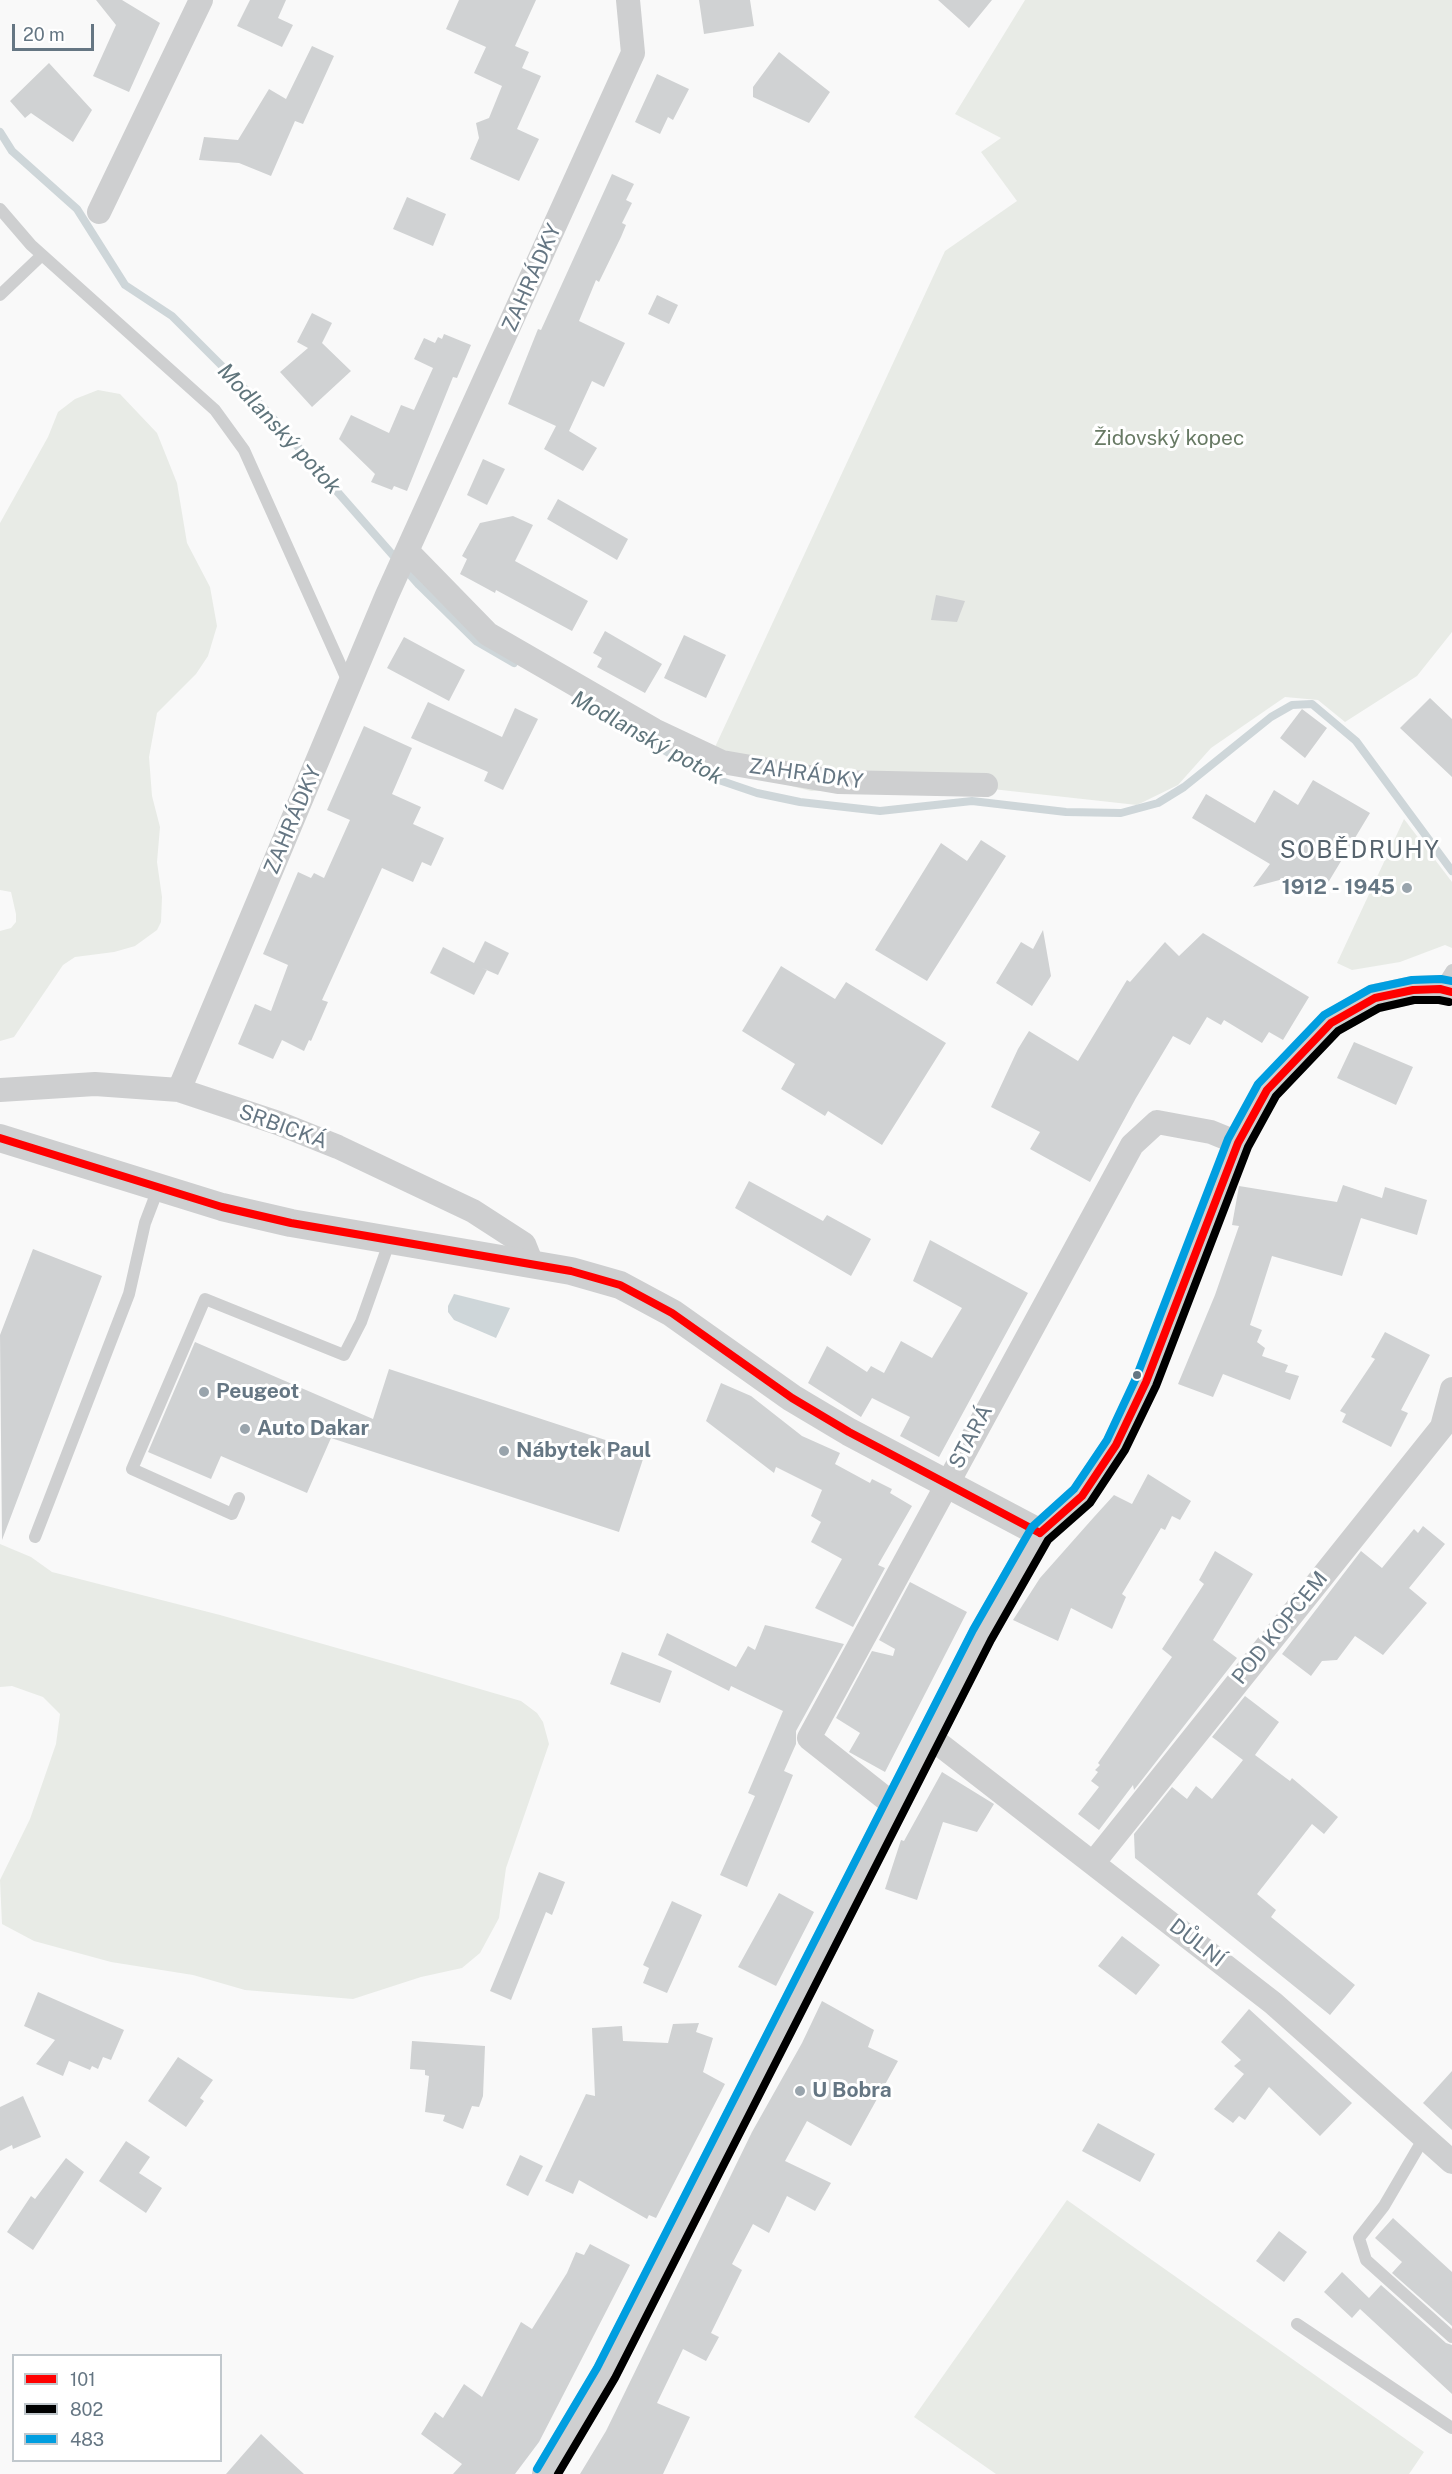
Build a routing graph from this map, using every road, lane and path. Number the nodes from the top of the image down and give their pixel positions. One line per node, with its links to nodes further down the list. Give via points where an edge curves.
1 (201, 0): 4 (street)
2 (628, 0): 7 (street, ZAHRÁDKY, via 633,53)
3 (0, 209): 5 (lane)
4 (99, 212)
5 (42, 255): 6 (lane); 8 (lane, via 215,410 238,442)
6 (0, 295)
7 (407, 551): 8 (street, ZAHRÁDKY); 9 (street, ZAHRÁDKY, via 488,634 654,730 722,762 838,782)
8 (350, 685): 12 (street, ZAHRÁDKY)
9 (986, 785)
10 (1448, 984): 14 (street, via 1375,998 1330,1023 1267,1090)
11 (0, 1090): 12 (street, SRBICKÁ, via 95,1084)
12 (179, 1090): 17 (street, SRBICKÁ, via 338,1147 473,1211 524,1244)
13 (0, 1138): 15 (street)
14 (1238, 1143): 20 (street, STARÁ, via 1211,1132 1157,1122 1132,1145); 22 (street, via 1146,1382 1116,1445 1082,1496)
15 (158, 1189): 16 (street, via 291,1223); 23 (lane, via 145,1223 129,1294)
16 (390, 1240): 17 (street); 21 (lane, via 361,1322 344,1354 205,1299 132,1468 232,1514)
17 (532, 1264): 20 (street, via 600,1278 646,1298 792,1398)
18 (1452, 1389): 19 (street, POD KOPCEM)
19 (1447, 1427): 26 (street, POD KOPCEM)
20 (947, 1484): 22 (street); 25 (street, STARÁ, via 809,1738)
21 (239, 1498)
22 (1040, 1533): 24 (street, via 981,1635)
23 (35, 1537)
24 (930, 1737): 25 (street); 26 (street, DŮLNÍ)
25 (895, 1806): 32 (street, via 606,2373)
26 (1094, 1862): 27 (street, DŮLNÍ, via 1273,2002)
27 (1425, 2136): 28 (street, DŮLNÍ); 30 (lane, via 1384,2206 1359,2238 1366,2260)
28 (1452, 2162)
29 (1297, 2324): 31 (lane)
30 (1452, 2337)
31 (1452, 2428)
32 (546, 2474)

